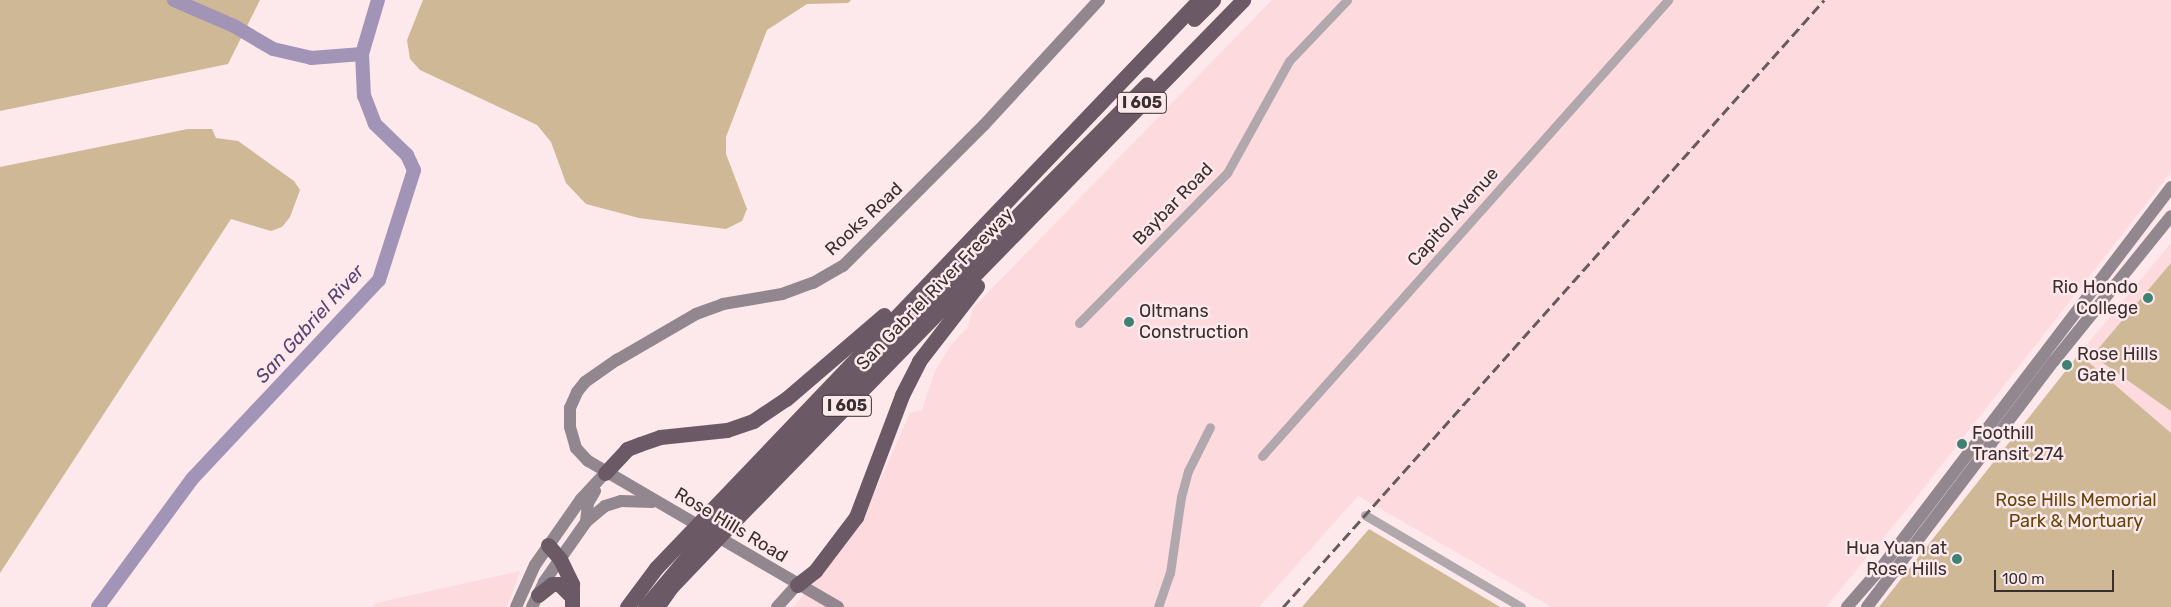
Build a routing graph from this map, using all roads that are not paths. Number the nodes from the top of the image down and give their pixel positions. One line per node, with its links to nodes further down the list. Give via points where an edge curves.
1 (1099, 0): 16 (main road, Rooks Road, via 984,125 843,266 813,283 782,294 724,304 696,314 585,382 570,408 570,427 576,448)
2 (1199, 0): 11 (highway, San Gabriel River Freeway / I 605)
3 (1213, 0): 13 (highway, via 880,346)
4 (1229, 0): 28 (highway, via 722,515)
5 (1242, 0): 9 (highway, San Gabriel River Freeway / I 605)
6 (1347, 0): 12 (street, Baybar Road, via 1289,61 1227,173)
7 (1668, 0): 15 (street, Capitol Avenue)
8 (2171, 187): 22 (main road)
9 (1041, 207): 23 (highway, via 919,361 902,396 856,517 815,571); 29 (highway, San Gabriel River Freeway / I 605, via 671,587)
10 (2171, 216): 36 (main road, via 2054,360)
11 (956, 254): 13 (highway, San Gabriel River Freeway / I 605); 16 (highway, via 786,399 754,421 728,430 660,438 640,444 627,449)
12 (1079, 323)
13 (858, 354): 27 (highway, San Gabriel River Freeway / I 605, via 656,568)
14 (1210, 427): 32 (street, via 1186,480 1170,573)
15 (1262, 456)
16 (605, 474): 17 (main road, Rose Hills Road); 19 (main road, via 588,503); 20 (main road, via 581,499)
17 (659, 503): 19 (main road, via 621,500 605,506); 23 (main road, Rose Hills Road)
18 (1365, 515): 33 (street)
19 (586, 522): 21 (main road)
20 (548, 545): 21 (highway); 26 (main road)
21 (560, 559): 24 (main road); 25 (highway, via 572,584)
22 (1881, 568): 34 (main road); 35 (main road, via 1874,585)
23 (797, 585): 30 (main road); 31 (main road, Rose Hills Road)
24 (535, 601): 25 (highway, via 552,584 559,584)
25 (572, 602)
26 (516, 607)
27 (627, 607)
28 (645, 607)
29 (657, 607)
30 (777, 607)
31 (838, 607)
32 (1158, 607)
33 (1521, 607)
34 (1847, 607)
35 (1856, 607)
36 (1867, 607)

